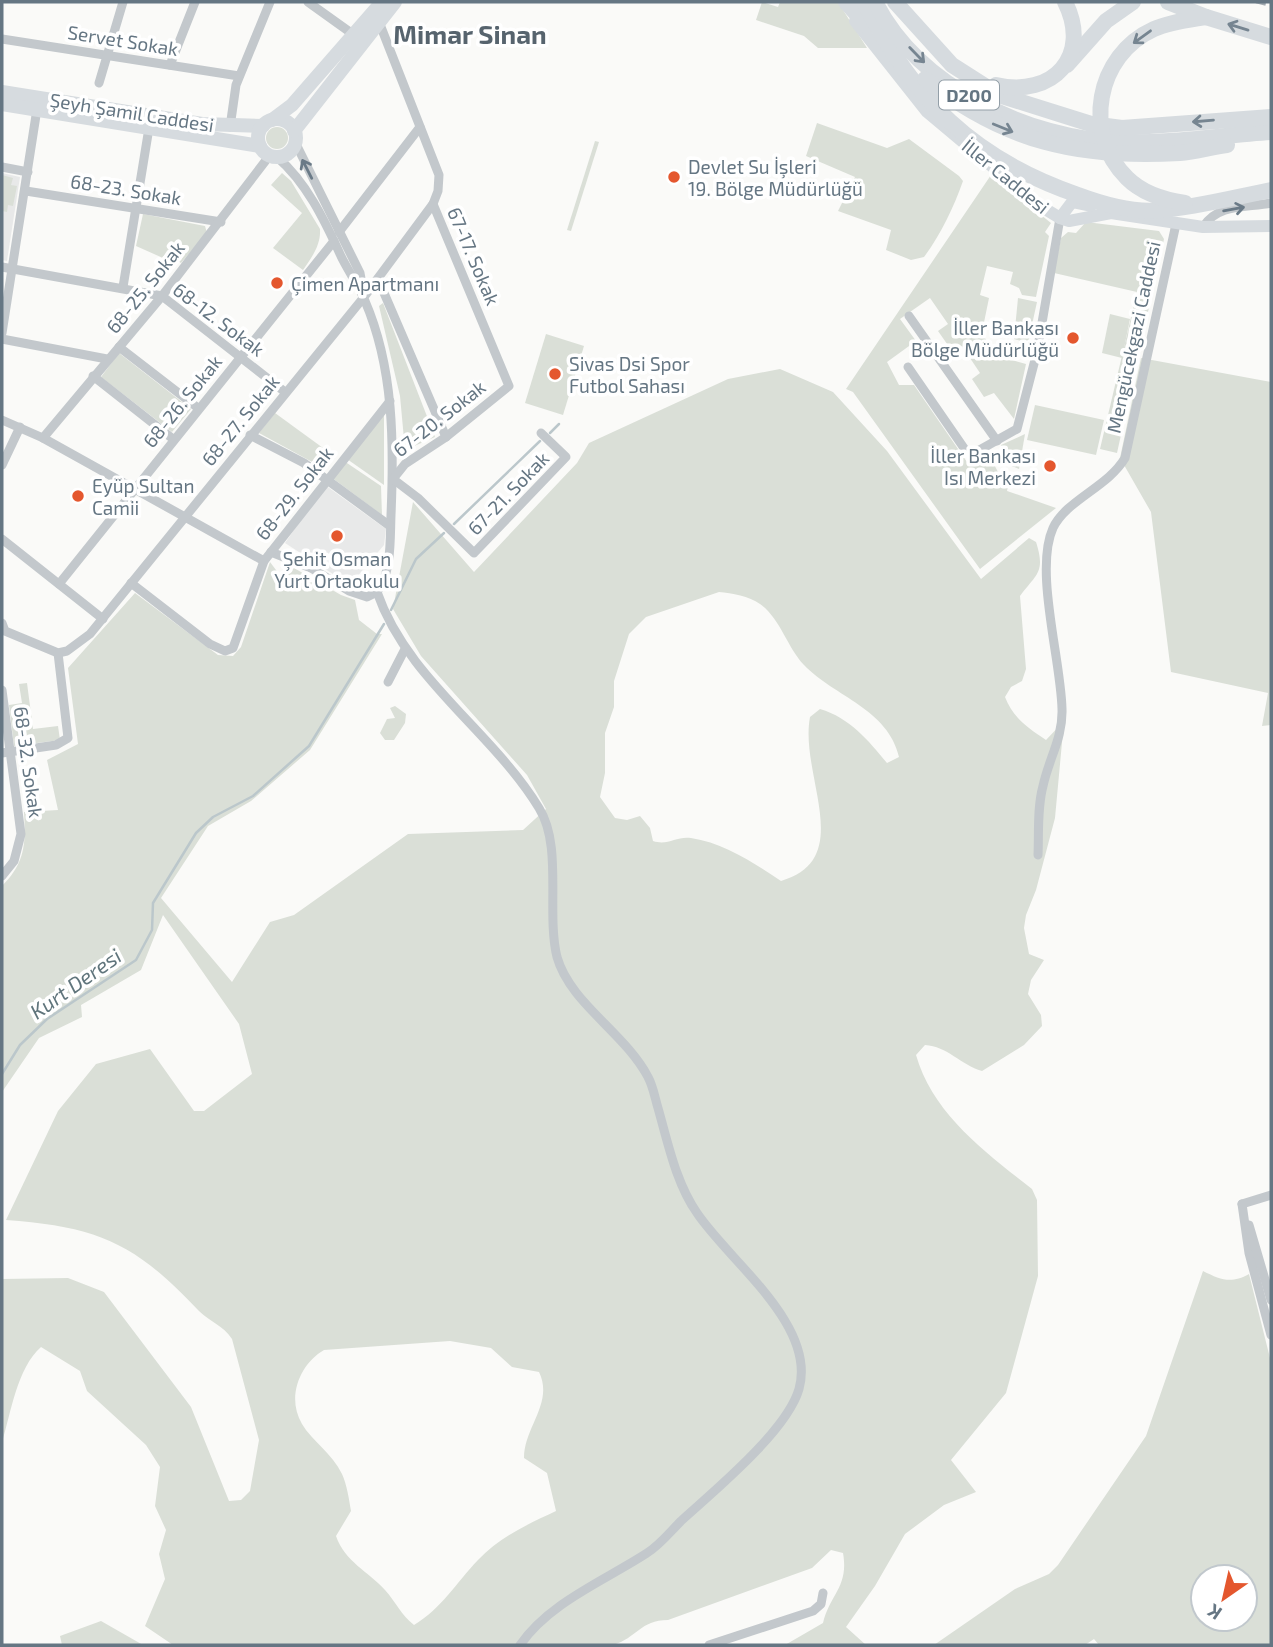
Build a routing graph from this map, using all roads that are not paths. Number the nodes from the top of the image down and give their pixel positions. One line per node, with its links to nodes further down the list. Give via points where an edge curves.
1 (123, 2): 21 (street)
2 (195, 2): 22 (street)
3 (270, 2): 24 (street)
4 (308, 2): 17 (street)
5 (382, 2): 14 (main road)
6 (395, 2): 14 (main road)
7 (844, 2): 16 (highway); 49 (street, İller Caddesi, via 927,112)
8 (864, 2): 47 (highway, via 896,58 940,113 1011,168 1090,199 1126,207 1160,211)
9 (875, 2): 38 (highway, D200, one-way to 38, via 922,62 993,110 1035,127)
10 (895, 2): 20 (highway, D200)
11 (1065, 2): 23 (highway, via 1073,18 1073,42 1068,62)
12 (1133, 2): 23 (highway, via 1106,22)
13 (1168, 2): 15 (highway)
14 (373, 13): 17 (main road); 33 (street, 67-17. Sokak); 36 (main road)
15 (1206, 17): 18 (highway, one-way to 15); 47 (highway, one-way to 47, via 1153,30 1127,48 1111,69 1099,109 1101,134 1127,178 1147,192)
16 (868, 27)
17 (354, 35): 31 (main road, via 292,105)
18 (1271, 37)
19 (2, 38): 21 (street, Servet Sokak)
20 (941, 54): 23 (highway, via 978,77 1014,89 1032,88); 38 (highway, D200, via 999,95)
21 (105, 55): 22 (street, Servet Sokak); 26 (street)
22 (170, 65): 24 (street, Servet Sokak)
23 (1057, 74)
24 (239, 76): 32 (street)
25 (925, 79): 38 (highway, one-way to 38, via 996,126 1051,146)
26 (99, 83)
27 (2, 92): 32 (main road, Şeyh Şamil Caddesi)
28 (2, 104): 29 (main road, Şeyh Şamil Caddesi)
29 (37, 109): 34 (main road, Şeyh Şamil Caddesi); 42 (street)
30 (1271, 117): 39 (highway, D200, one-way to 39)
31 (268, 123): 32 (main road, Şeyh Şamil Caddesi); 36 (main road, via 284,121); 40 (main road, via 258,136)
32 (230, 127)
33 (420, 127): 46 (street, 67-17. Sokak, via 439,175); 54 (street, 68-26. Sokak)
34 (149, 128): 40 (main road, Şeyh Şamil Caddesi); 48 (street)
35 (1271, 132): 39 (highway, D200)
36 (294, 136): 40 (main road, via 290,152); 54 (street, one-way to 36)
37 (1271, 138): 39 (highway, via 1183,153)
38 (1095, 139): 39 (highway, D200)
39 (1124, 141)
40 (269, 153): 50 (street, 68-25. Sokak); 54 (street, via 291,169)
41 (2, 167): 42 (street)
42 (28, 172): 43 (street)
43 (26, 191): 48 (street, 68-23. Sokak); 56 (street)
44 (1271, 191): 47 (highway)
45 (1271, 203): 53 (street, one-way to 45, via 1226,209)
46 (433, 204): 57 (street, 68-27. Sokak); 69 (street, 67-17. Sokak)
47 (1189, 204)
48 (137, 208): 50 (street, 68-23. Sokak); 58 (street)
49 (1060, 218): 51 (street, İller Caddesi, via 1111,213); 80 (street, via 1022,421)
50 (221, 222): 59 (street, 68-25. Sokak)
51 (1176, 224): 53 (street, İller Caddesi); 100 (street, Mengücekgazi Caddesi, via 1125,458 1117,472 1055,525 1048,542 1048,586 1062,710 1061,738 1043,784)
52 (1271, 226): 53 (street, İller Caddesi)
53 (1203, 227)
54 (336, 236): 60 (street, via 360,273); 65 (street, 68-26. Sokak)
55 (2, 267): 56 (street, 68-12. Sokak)
56 (13, 269): 58 (street, 68-12. Sokak); 62 (street)
57 (377, 279): 60 (street, 68-27. Sokak); 78 (street)
58 (123, 288): 59 (street, 68-12. Sokak)
59 (162, 296): 64 (street, 68-25. Sokak); 65 (street, 68-12. Sokak)
60 (364, 297): 70 (street, 68-27. Sokak); 71 (street, via 379,338)
61 (909, 316): 80 (street)
62 (2, 333)
63 (2, 340): 66 (street)
64 (119, 347): 66 (street, 68-25. Sokak); 72 (street)
65 (241, 356): 70 (street, 68-12. Sokak); 72 (street, 68-26. Sokak)
66 (107, 359): 68 (street, 68-25. Sokak)
67 (908, 367): 80 (street, via 966,451 976,452)
68 (93, 376): 77 (street, 68-25. Sokak); 79 (street)
69 (509, 386): 78 (street, 67-20. Sokak)
70 (285, 392): 76 (street, 68-27. Sokak)
71 (390, 401): 82 (street, 68-29. Sokak); 83 (street)
72 (198, 408): 79 (street, 68-26. Sokak)
73 (2, 420): 74 (street)
74 (20, 427): 77 (street); 81 (street)
75 (541, 433): 83 (street, 67-21. Sokak, via 566,457 474,553)
76 (250, 435): 82 (street); 85 (street, 68-27. Sokak)
77 (43, 438): 84 (street)
78 (446, 438): 83 (street, 67-20. Sokak, via 405,464)
79 (173, 439): 84 (street, 68-26. Sokak)
80 (997, 441)
81 (2, 465)
82 (326, 479): 86 (street); 88 (street, 68-29. Sokak)
83 (393, 479): 86 (street)
84 (134, 488): 85 (street); 91 (street, 68-26. Sokak)
85 (184, 517): 89 (street); 90 (street, 68-27. Sokak)
86 (390, 526): 92 (street, via 385,576)
87 (2, 539): 91 (street)
88 (271, 552): 89 (street, 68-29. Sokak); 92 (street, via 311,568 349,591 367,597)
89 (264, 561): 90 (street, 68-29. Sokak, via 241,632 233,648 225,651)
90 (131, 583): 93 (street, 68-27. Sokak)
91 (59, 584): 93 (street)
92 (377, 592): 95 (street)
93 (103, 619): 96 (street, 68-27. Sokak, via 80,642)
94 (3, 630): 96 (street)
95 (405, 649): 97 (street); 107 (street, via 510,768 544,816 549,825 557,956 569,984 623,1039 649,1079 677,1172 696,1213 796,1338 802,1359 799,1388 789,1411 754,1451 651,1550 587,1587 532,1629)
96 (58, 653): 99 (street, via 68,734 58,745)
97 (388, 682)
98 (2, 690): 99 (street, 68-32. Sokak)
99 (6, 753): 101 (street, 68-32. Sokak, via 21,834 14,861)
100 (1038, 855)
101 (2, 876)
102 (1271, 1195): 103 (street)
103 (1242, 1203): 104 (street); 105 (street, via 1249,1253)
104 (1271, 1300)
105 (1271, 1335)
106 (823, 1593): 108 (street, via 821,1604 813,1611)
107 (520, 1645)
108 (709, 1645)

